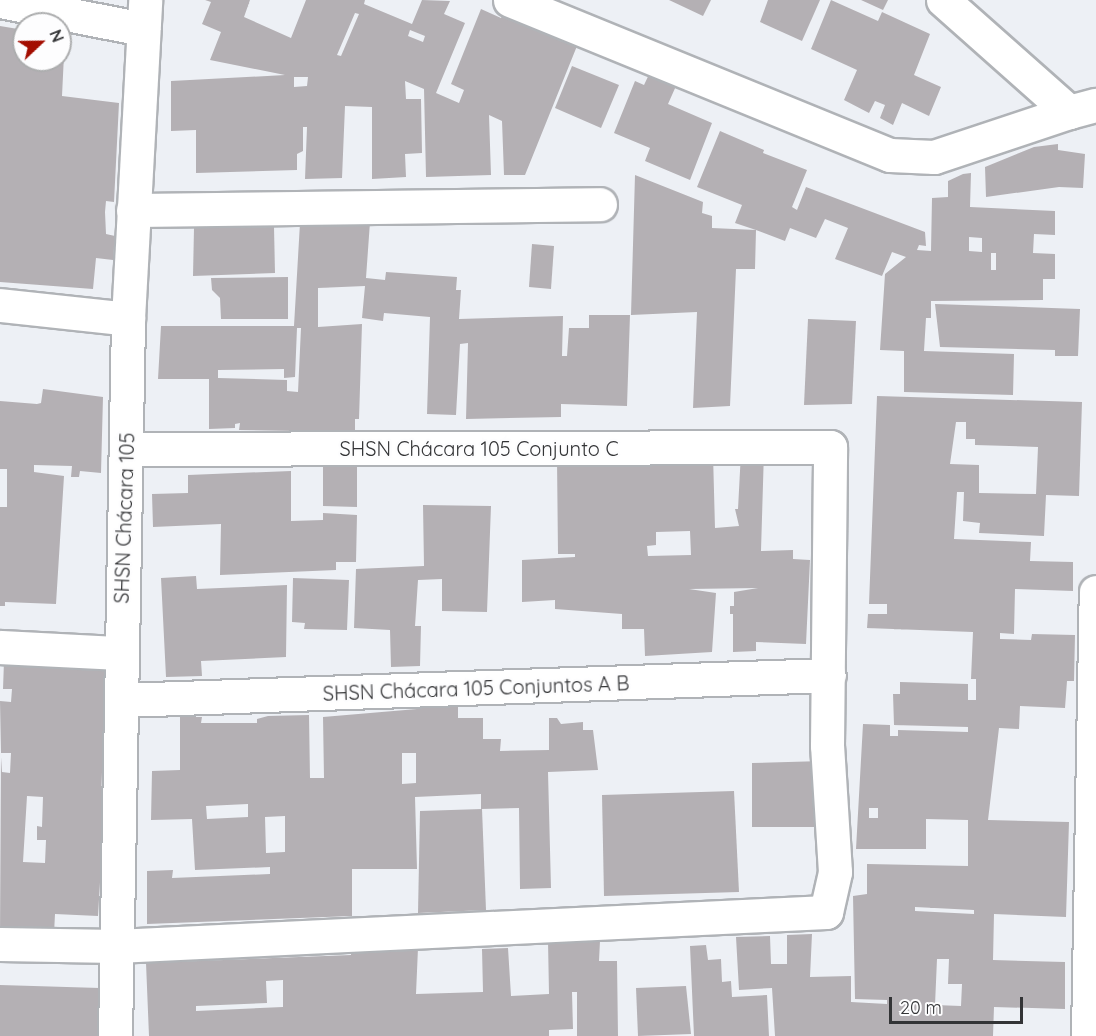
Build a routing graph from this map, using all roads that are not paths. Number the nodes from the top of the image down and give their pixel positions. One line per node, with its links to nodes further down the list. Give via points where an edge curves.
1 (61, 0): 6 (street)
2 (510, 0): 7 (street, via 890,155 934,158)
3 (944, 0): 7 (street)
4 (0, 1): 6 (street)
5 (144, 14): 6 (street); 9 (street, SHSN Chácara 105)
6 (94, 18)
7 (1082, 108)
8 (600, 204): 9 (street)
9 (133, 210): 11 (street, SHSN Chácara 105)
10 (0, 305): 11 (street)
11 (128, 319): 12 (street, SHSN Chácara 105)
12 (127, 449): 15 (street, SHSN Chácara 105); 16 (street, SHSN Chácara 105 Conjunto C, via 830,447)
13 (1096, 592): 21 (street)
14 (0, 647): 15 (street)
15 (119, 653): 17 (street, SHSN Chácara 105)
16 (829, 675): 17 (street, SHSN Chácara 105 Conjuntos A B); 19 (street, via 827,746 835,872 826,912)
17 (123, 700): 19 (street, SHSN Chácara 105)
18 (0, 945): 19 (street)
19 (116, 946): 20 (street, SHSN Chácara 105)
20 (115, 1036)
21 (1088, 1036)

